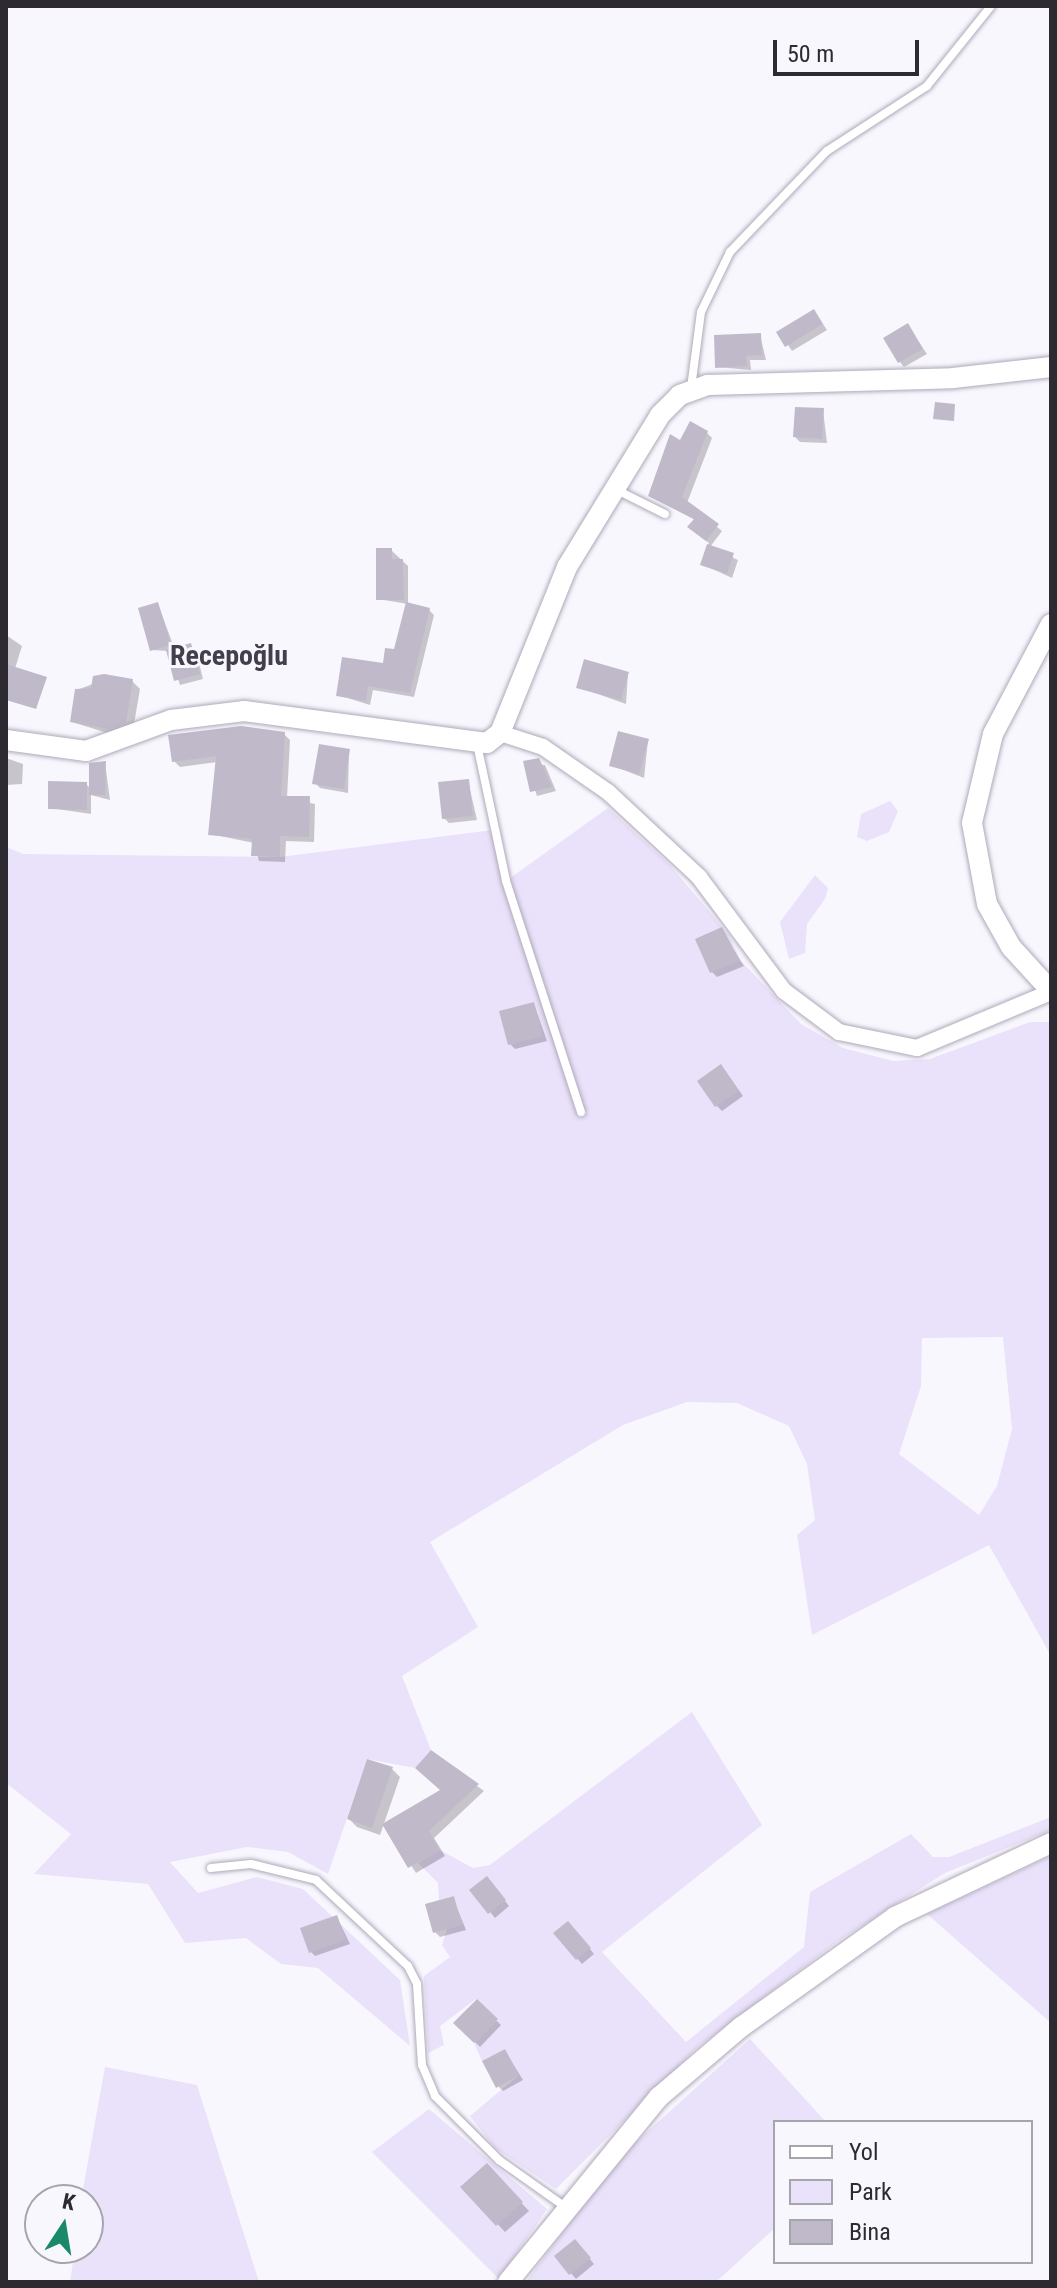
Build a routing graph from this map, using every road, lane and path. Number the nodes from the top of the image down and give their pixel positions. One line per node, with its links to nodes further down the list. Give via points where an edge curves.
1 (991, 6): 3 (lane, via 927,86 827,151 730,252 701,312)
2 (1051, 367): 3 (street)
3 (691, 389): 4 (street, via 660,415)
4 (614, 488): 5 (lane); 7 (street, via 567,567)
5 (665, 514)
6 (1051, 624): 10 (street, via 993,734 972,823 987,904 1011,947)
7 (500, 733): 9 (street); 10 (street, via 543,747 608,792 699,877 784,991 839,1032 917,1048)
8 (6, 740): 9 (street, via 86,751 171,720 244,711)
9 (477, 744): 11 (lane, via 506,881)
10 (1051, 992)
11 (581, 1112)
12 (1051, 1843): 14 (street, via 966,1879 821,1966 659,2097)
13 (211, 1868): 14 (lane, via 251,1864 316,1880 408,1966 417,1984 422,2065 435,2096 499,2160)
14 (564, 2206): 15 (street)
15 (508, 2282)

